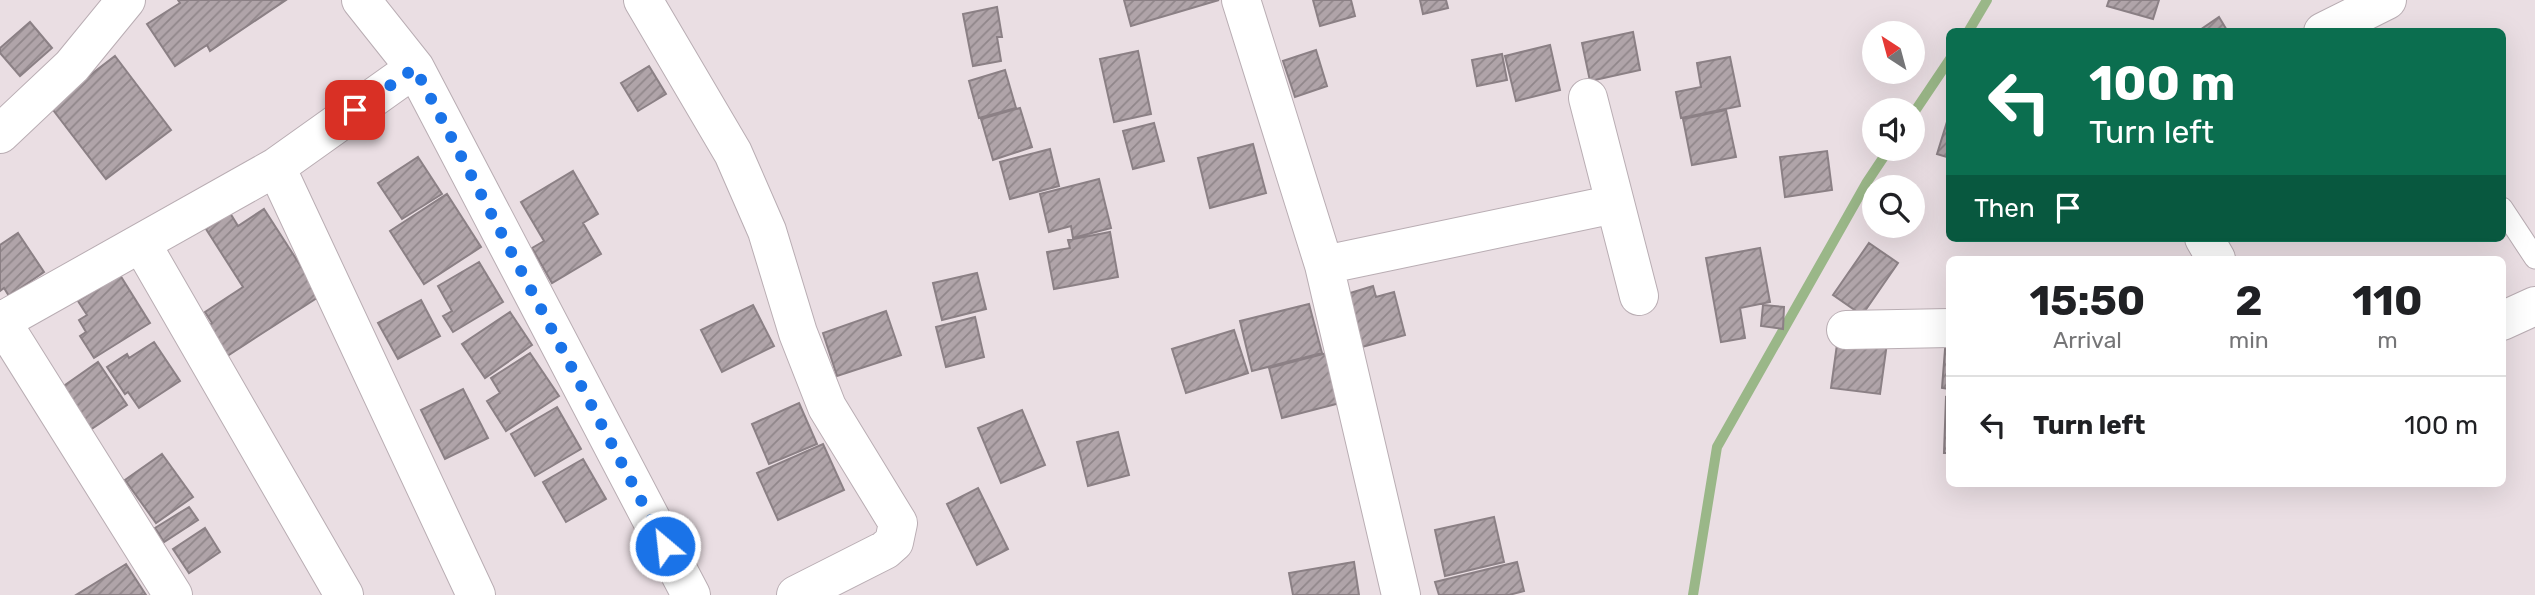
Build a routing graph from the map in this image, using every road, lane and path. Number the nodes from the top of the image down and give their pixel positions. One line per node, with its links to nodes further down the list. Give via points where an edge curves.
1 (126, 0): 9 (street, via 72,66)
2 (361, 0): 7 (street)
3 (643, 0): 26 (street, via 733,153 767,232 827,407 898,523 894,542 886,550)
4 (1241, 0): 15 (street)
5 (2387, 0): 6 (street)
6 (2330, 28)
7 (415, 68): 10 (street); 25 (street)
8 (1588, 98): 11 (street)
9 (0, 134)
10 (276, 167): 13 (street); 24 (street)
11 (1615, 204): 15 (street); 16 (street)
12 (2506, 214): 14 (lane)
13 (141, 243): 19 (street); 23 (street)
14 (2535, 258)
15 (1324, 265): 27 (street)
16 (1639, 296)
17 (2535, 306): 18 (street)
18 (2506, 319)
19 (1, 320): 22 (street)
20 (1946, 328): 21 (street)
21 (1846, 330)
22 (173, 595)
23 (344, 595)
24 (475, 595)
25 (691, 595)
26 (796, 595)
27 (1401, 595)

